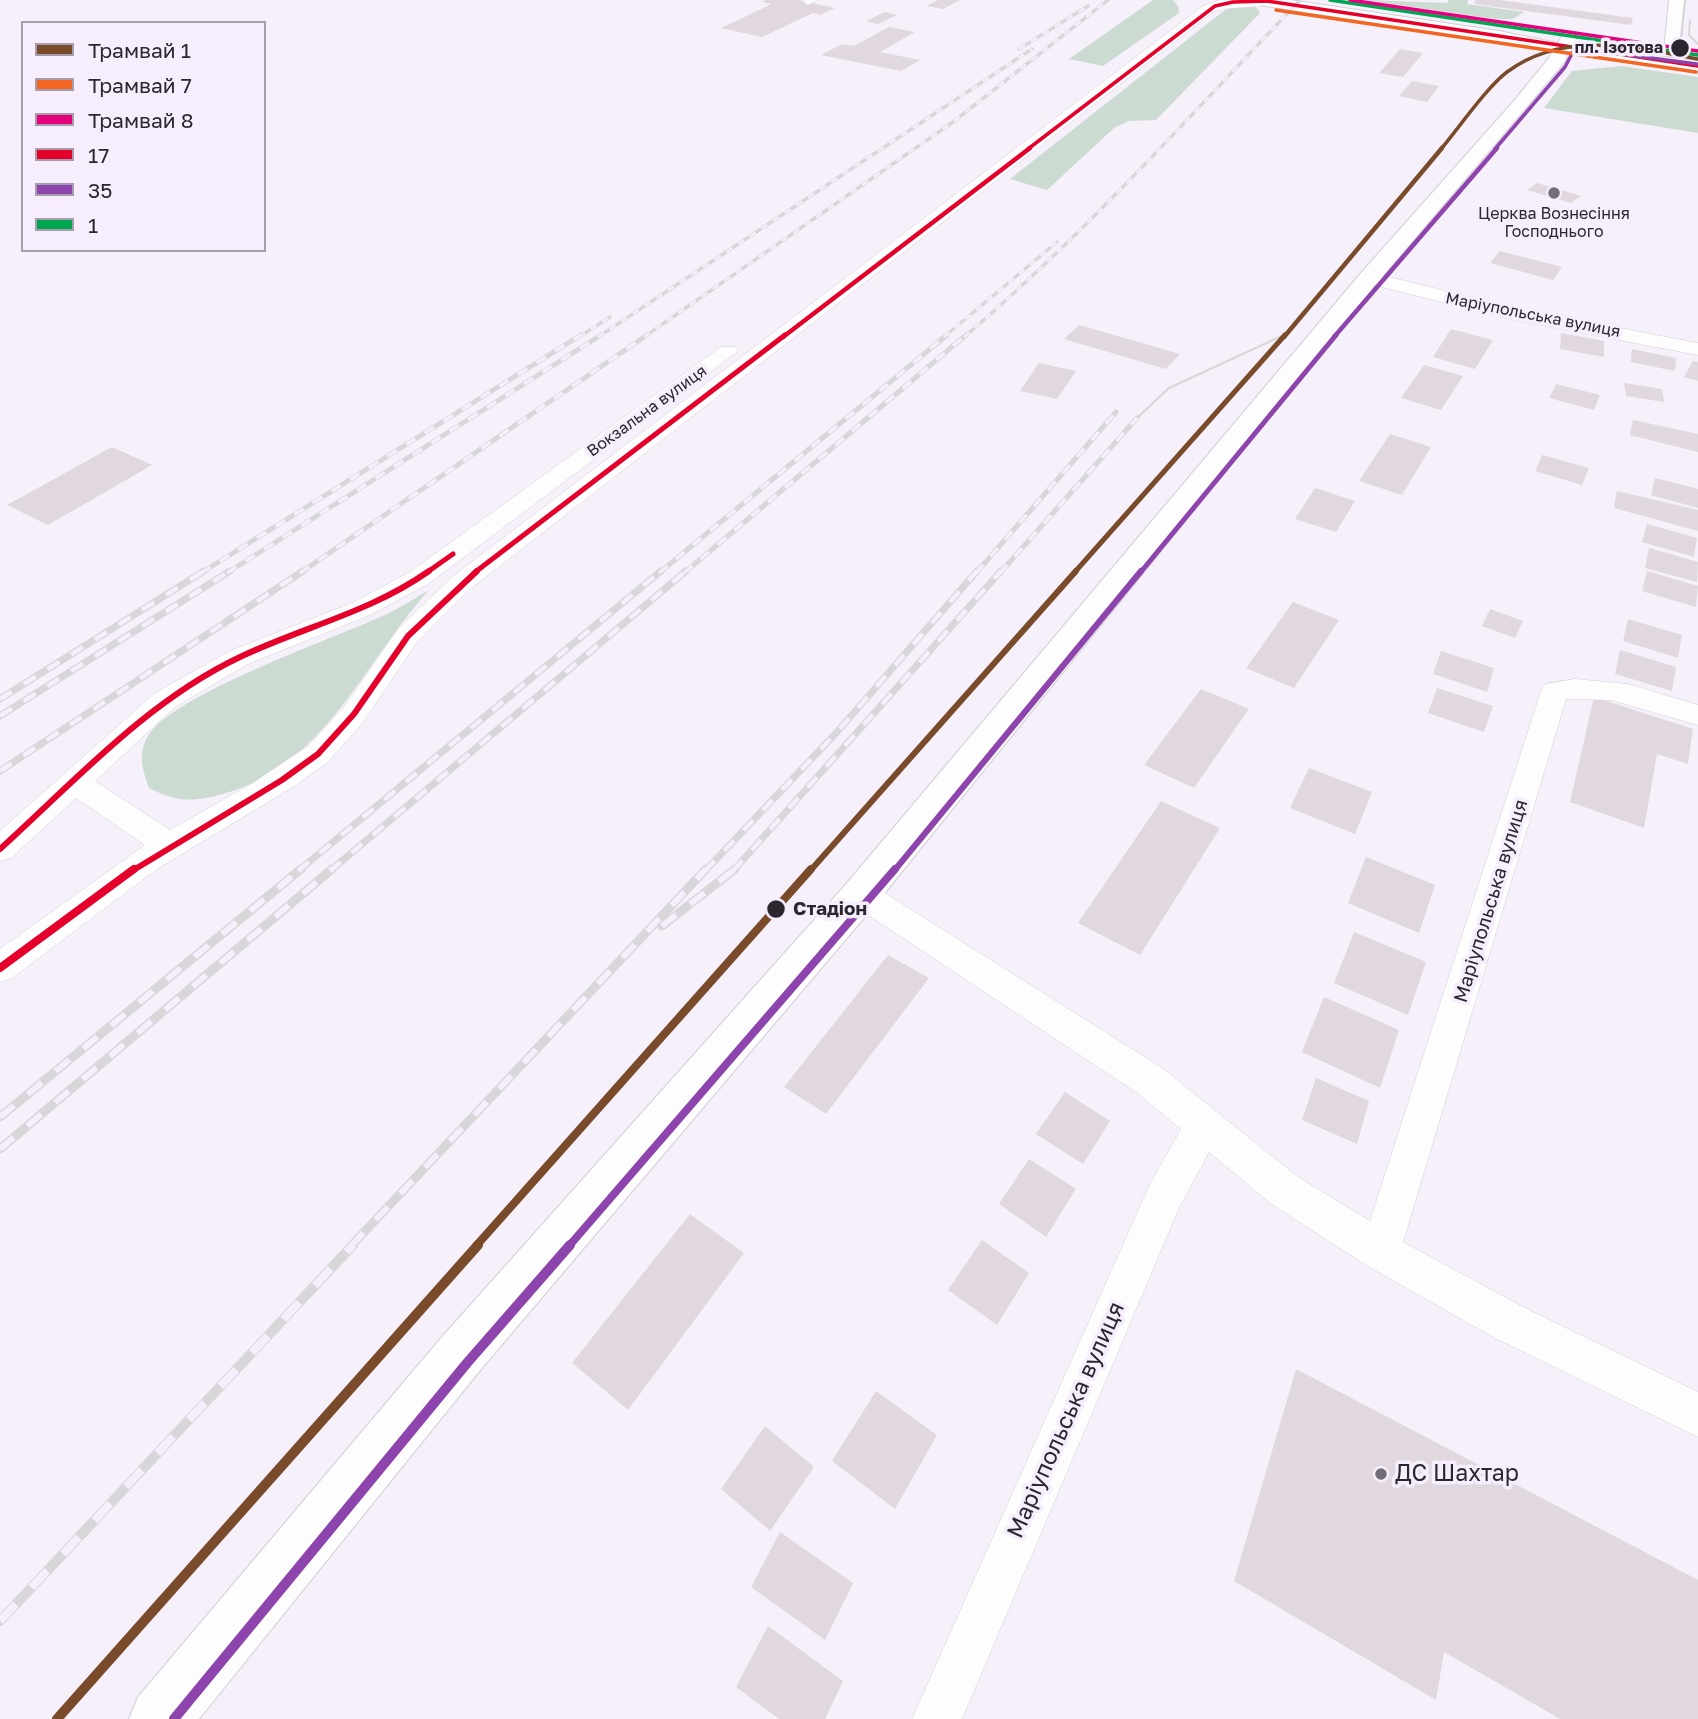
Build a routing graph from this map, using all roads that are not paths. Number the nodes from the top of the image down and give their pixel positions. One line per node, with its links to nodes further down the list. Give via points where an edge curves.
1 (1190, 0): 12 (street, Вокзальна вулиця, via 1191,9 419,579 240,657 197,681 165,700)
2 (1316, 0): 6 (street)
3 (1677, 0): 7 (street)
4 (1263, 1): 6 (street); 13 (street, Вокзальна вулиця, via 1208,9 482,566 400,645 360,708 318,753)
5 (1697, 34): 8 (street)
6 (1557, 48): 7 (street); 8 (street, via 1574,53); 9 (street)
7 (1672, 51): 8 (street, via 1677,59)
8 (1694, 59)
9 (1369, 278): 10 (street, Маріупольська вулиця, via 1491,309); 15 (street)
10 (1698, 349)
11 (1698, 715): 18 (street, Маріупольська вулиця, via 1606,687 1555,691)
12 (74, 782): 13 (street); 14 (street, Вокзальна вулиця)
13 (169, 845): 16 (street, Вокзальна вулиця)
14 (0, 849)
15 (861, 894): 17 (street, via 1149,1080); 20 (street, via 459,1356)
16 (0, 968)
17 (1203, 1125): 18 (street, via 1284,1191); 21 (street, Маріупольська вулиця, via 1164,1195)
18 (1380, 1251): 19 (street, via 1510,1322)
19 (1698, 1415)
20 (160, 1719)
21 (937, 1719)

